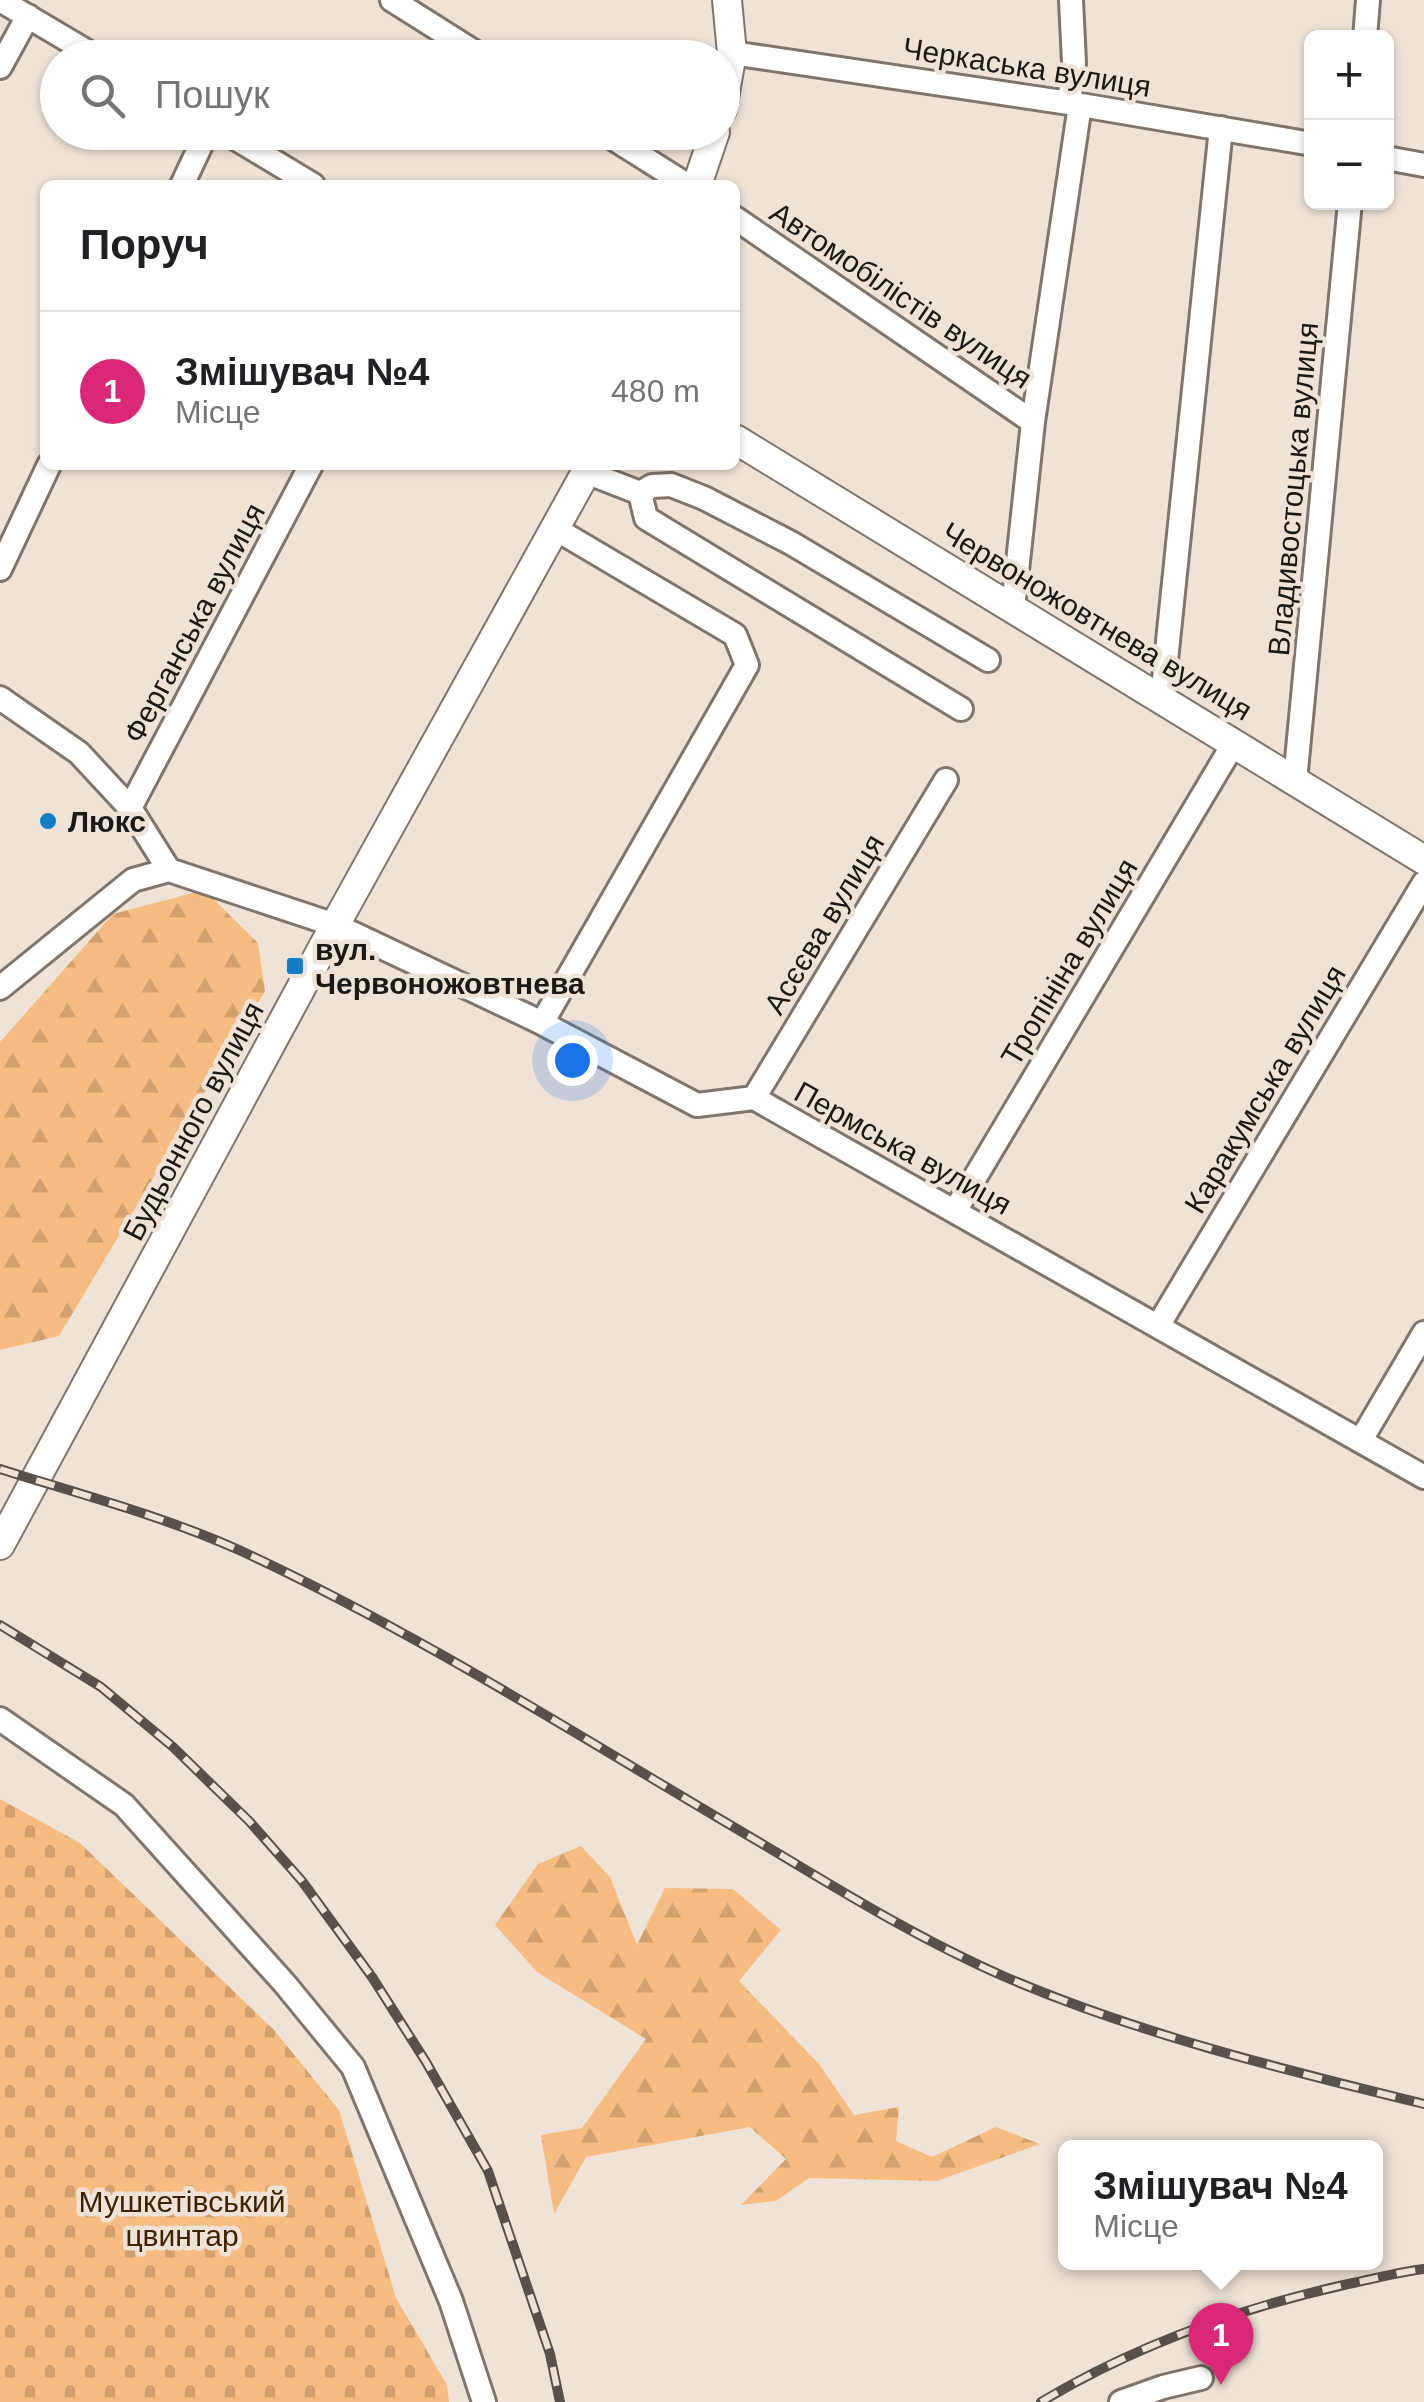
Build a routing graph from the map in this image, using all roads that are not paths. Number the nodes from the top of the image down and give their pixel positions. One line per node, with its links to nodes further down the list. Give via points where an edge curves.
1 (0, 0): 6 (street)
2 (392, 0): 9 (street)
3 (727, 0): 10 (main road)
4 (1071, 0): 13 (street)
5 (1368, 0): 7 (street)
6 (28, 16): 8 (street); 12 (street)
7 (1366, 30)
8 (68, 40)
9 (455, 40)
10 (731, 40)
11 (740, 54): 13 (street, Черкаська вулиця)
12 (0, 67)
13 (1074, 104): 14 (street, Черкаська вулиця); 28 (street)
14 (1220, 128): 15 (street, Черкаська вулиця); 40 (street)
15 (1304, 143)
16 (199, 150): 22 (street)
17 (255, 150): 23 (street)
18 (632, 150): 24 (street)
19 (709, 150): 25 (main road)
20 (1394, 159): 21 (street)
21 (1424, 164)
22 (184, 180)
23 (306, 180)
24 (679, 180)
25 (700, 180)
26 (1349, 210): 44 (street, Владивостоцька вулиця)
27 (740, 221): 28 (street, Автомобілістів вулиця)
28 (1033, 422): 37 (street)
29 (740, 442): 37 (main road, Червоножовтнева вулиця)
30 (47, 470): 36 (street)
31 (308, 470): 45 (street, Ферганська вулиця)
32 (587, 470): 35 (main road, Будьонного вулиця)
33 (592, 470): 34 (street)
34 (640, 493): 38 (street, via 671,485 704,498); 41 (street, via 646,518)
35 (554, 528): 49 (main road, Будьонного вулиця); 51 (street, via 736,635 747,665)
36 (0, 568)
37 (1013, 608): 40 (main road, Червоножовтнева вулиця)
38 (988, 660)
39 (0, 698): 45 (street, Ферганська вулиця, via 80,754)
40 (1162, 699): 42 (main road, Червоножовтнева вулиця)
41 (961, 709)
42 (1234, 743): 44 (main road, Червоножовтнева вулиця); 53 (street, Тропініна вулиця)
43 (946, 780): 52 (street, Асєєва вулиця)
44 (1295, 780): 46 (main road, Червоножовтнева вулиця)
45 (130, 808): 47 (street, Ферганська вулиця)
46 (1424, 860)
47 (169, 870): 49 (street); 50 (street, via 133,880)
48 (1424, 883): 54 (street, Каракумська вулиця)
49 (336, 925): 51 (street, Пермська вулиця); 58 (main road, Будьонного вулиця)
50 (0, 988)
51 (542, 1023): 52 (street, Пермська вулиця, via 697,1105)
52 (754, 1098): 53 (street, Пермська вулиця)
53 (955, 1211): 54 (street, Пермська вулиця)
54 (1158, 1326): 56 (street, Пермська вулиця)
55 (1424, 1333): 56 (street)
56 (1361, 1440): 57 (street, Пермська вулиця)
57 (1424, 1477)
58 (0, 1546)
59 (0, 1718): 61 (street, via 124,1805 353,2066 450,2300)
60 (1201, 2378): 62 (street)
61 (484, 2402)
62 (1121, 2402)

